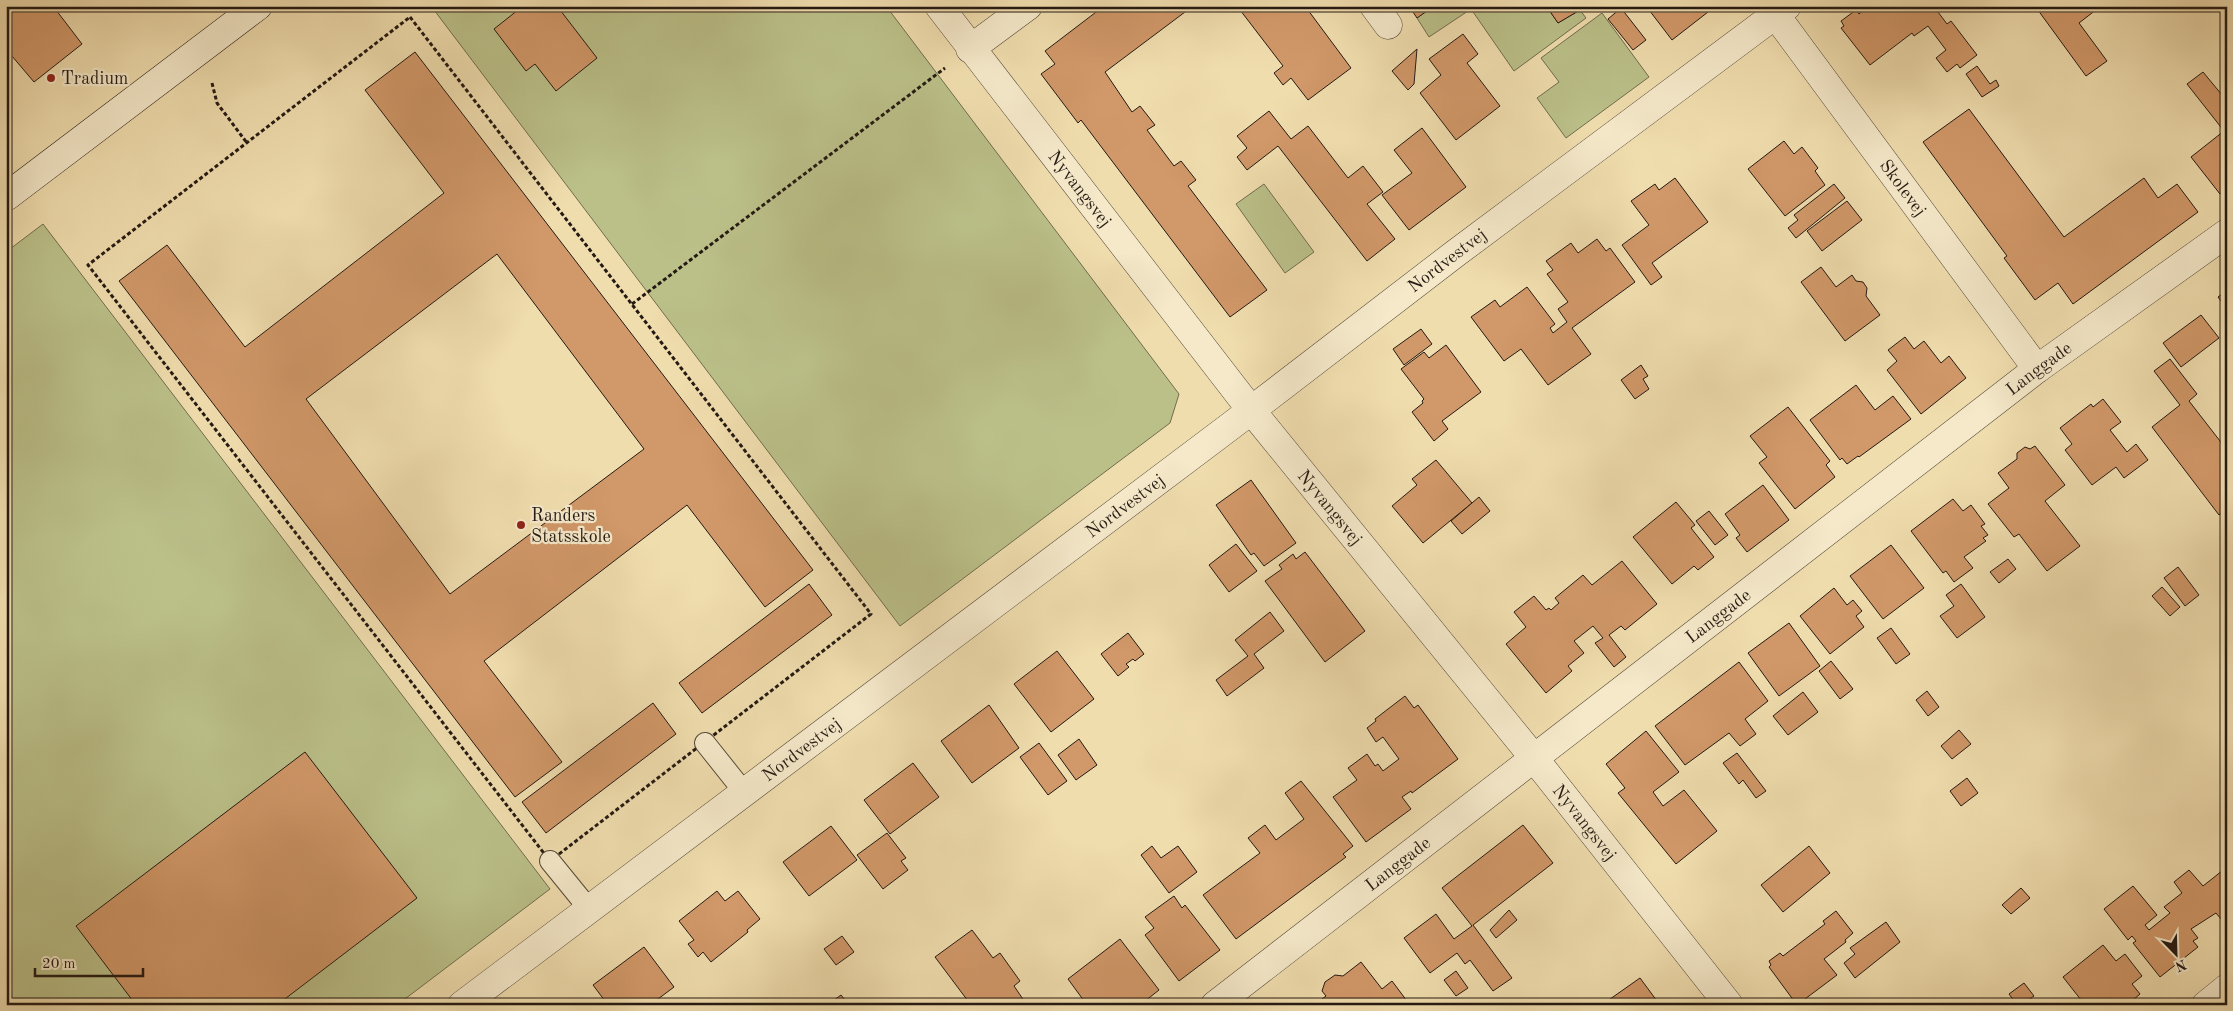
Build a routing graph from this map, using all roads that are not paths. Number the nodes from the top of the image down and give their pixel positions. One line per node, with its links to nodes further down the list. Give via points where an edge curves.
1 (938, 6): 5 (street, Nyvangsvej)
2 (1028, 6): 5 (street)
3 (248, 9): 6 (street, via 203,48)
4 (1777, 9): 8 (street, Skolevej); 9 (street, Nordvestvej)
5 (970, 49): 9 (street, Nyvangsvej)
6 (6, 197)
7 (2227, 233): 8 (street, Langgade)
8 (2038, 369): 11 (street, Langgade)
9 (1251, 410): 11 (street, Nyvangsvej); 12 (street, Nordvestvej)
10 (705, 743): 12 (lane)
11 (1534, 758): 17 (street, Langgade); 18 (street, Nyvangsvej)
12 (744, 792): 14 (street, Nordvestvej)
13 (550, 861): 14 (lane)
14 (589, 909): 16 (street, Nordvestvej)
15 (2227, 988): 19 (street)
16 (462, 1005)
17 (1214, 1005)
18 (1729, 1005)
19 (2206, 1005)

